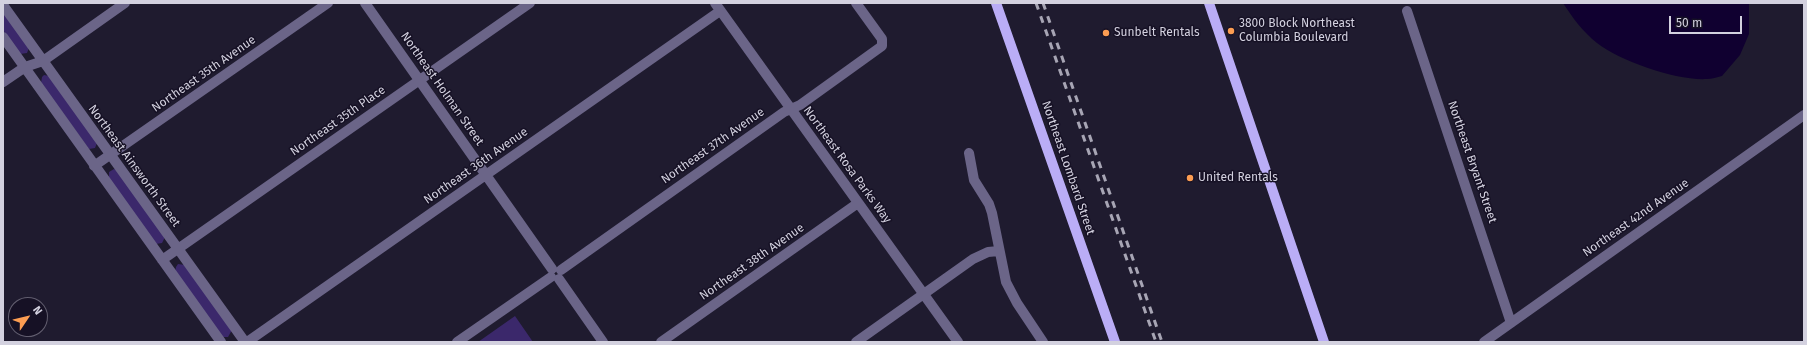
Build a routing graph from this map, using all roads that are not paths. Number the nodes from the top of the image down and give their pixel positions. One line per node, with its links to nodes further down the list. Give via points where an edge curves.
1 (126, 3): 12 (street)
2 (328, 3): 19 (street, Northeast 35th Avenue)
3 (365, 3): 14 (street, Northeast Holman Street)
4 (530, 3): 14 (street, Northeast 35th Place)
5 (856, 3): 16 (street, Northeast 37th Avenue, via 882,39 882,46)
6 (996, 3): 29 (main road, Northeast Lombard Street)
7 (1209, 3): 38 (main road)
8 (3, 5): 12 (street, Northeast Ainsworth Street)
9 (717, 7): 16 (street, Northeast Rosa Parks Way); 21 (street, Northeast 36th Avenue)
10 (1407, 11): 28 (street, Northeast Bryant Street)
11 (3, 37): 13 (street)
12 (43, 61): 13 (street); 19 (street, Northeast Ainsworth Street)
13 (25, 67): 15 (street); 20 (street)
14 (420, 80): 21 (street, Northeast Holman Street); 23 (street, Northeast 35th Place)
15 (3, 82)
16 (791, 109): 22 (street, Northeast Rosa Parks Way); 26 (street, Northeast 37th Avenue)
17 (1804, 115): 28 (street, Northeast 42nd Avenue)
18 (970, 153): 24 (street, via 974,180 992,213 996,226)
19 (110, 155): 20 (street, Northeast 35th Avenue); 23 (street, Northeast Ainsworth Street)
20 (94, 166): 25 (street)
21 (486, 175): 26 (street, Northeast Holman Street); 31 (street, Northeast 36th Avenue)
22 (858, 203): 27 (street, Northeast Rosa Parks Way); 34 (street, Northeast 38th Avenue)
23 (178, 249): 25 (street, Northeast 35th Place); 31 (street, Northeast Ainsworth Street)
24 (999, 251): 27 (street, via 988,252 973,259); 37 (street, via 1002,271 1010,292)
25 (162, 260): 30 (street)
26 (556, 274): 32 (street, Northeast 37th Avenue); 33 (street, Northeast Holman Street)
27 (924, 294): 35 (street); 36 (street, Northeast Rosa Parks Way)
28 (1511, 322): 39 (street, Northeast 42nd Avenue)
29 (1113, 339)
30 (221, 342)
31 (246, 342)
32 (457, 342)
33 (603, 342)
34 (661, 342)
35 (856, 342)
36 (958, 342)
37 (1043, 342)
38 (1324, 342)
39 (1484, 342)

